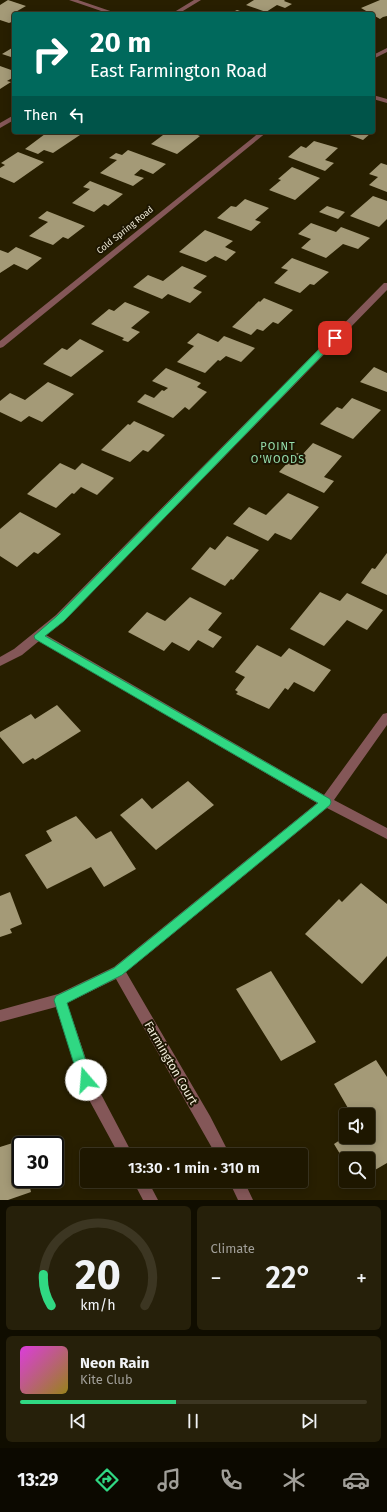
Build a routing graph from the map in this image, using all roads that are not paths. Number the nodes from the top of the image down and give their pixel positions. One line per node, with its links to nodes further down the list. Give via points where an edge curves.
1 (72, 0): 3 (street)
2 (198, 0): 4 (street)
3 (110, 12)
4 (177, 12)
5 (387, 50): 6 (street)
6 (375, 56)
7 (375, 98): 8 (street)
8 (387, 101)
9 (12, 118): 10 (street)
10 (0, 126)
11 (262, 134): 13 (street, Cold Spring Road)
12 (387, 285): 14 (street, via 60,618)
13 (0, 345)
14 (38, 636): 15 (street); 17 (street)
15 (0, 662)
16 (387, 717): 17 (street)
17 (326, 802): 18 (street); 19 (street)
18 (387, 834)
19 (118, 971): 20 (street); 23 (street, Farmington Court)
20 (60, 1000): 21 (street); 22 (street, via 86,1080)
21 (0, 1016)
22 (122, 1148)
23 (219, 1148)
24 (144, 1188): 26 (street)
25 (240, 1188): 27 (street)
26 (151, 1200)
27 (246, 1200)

